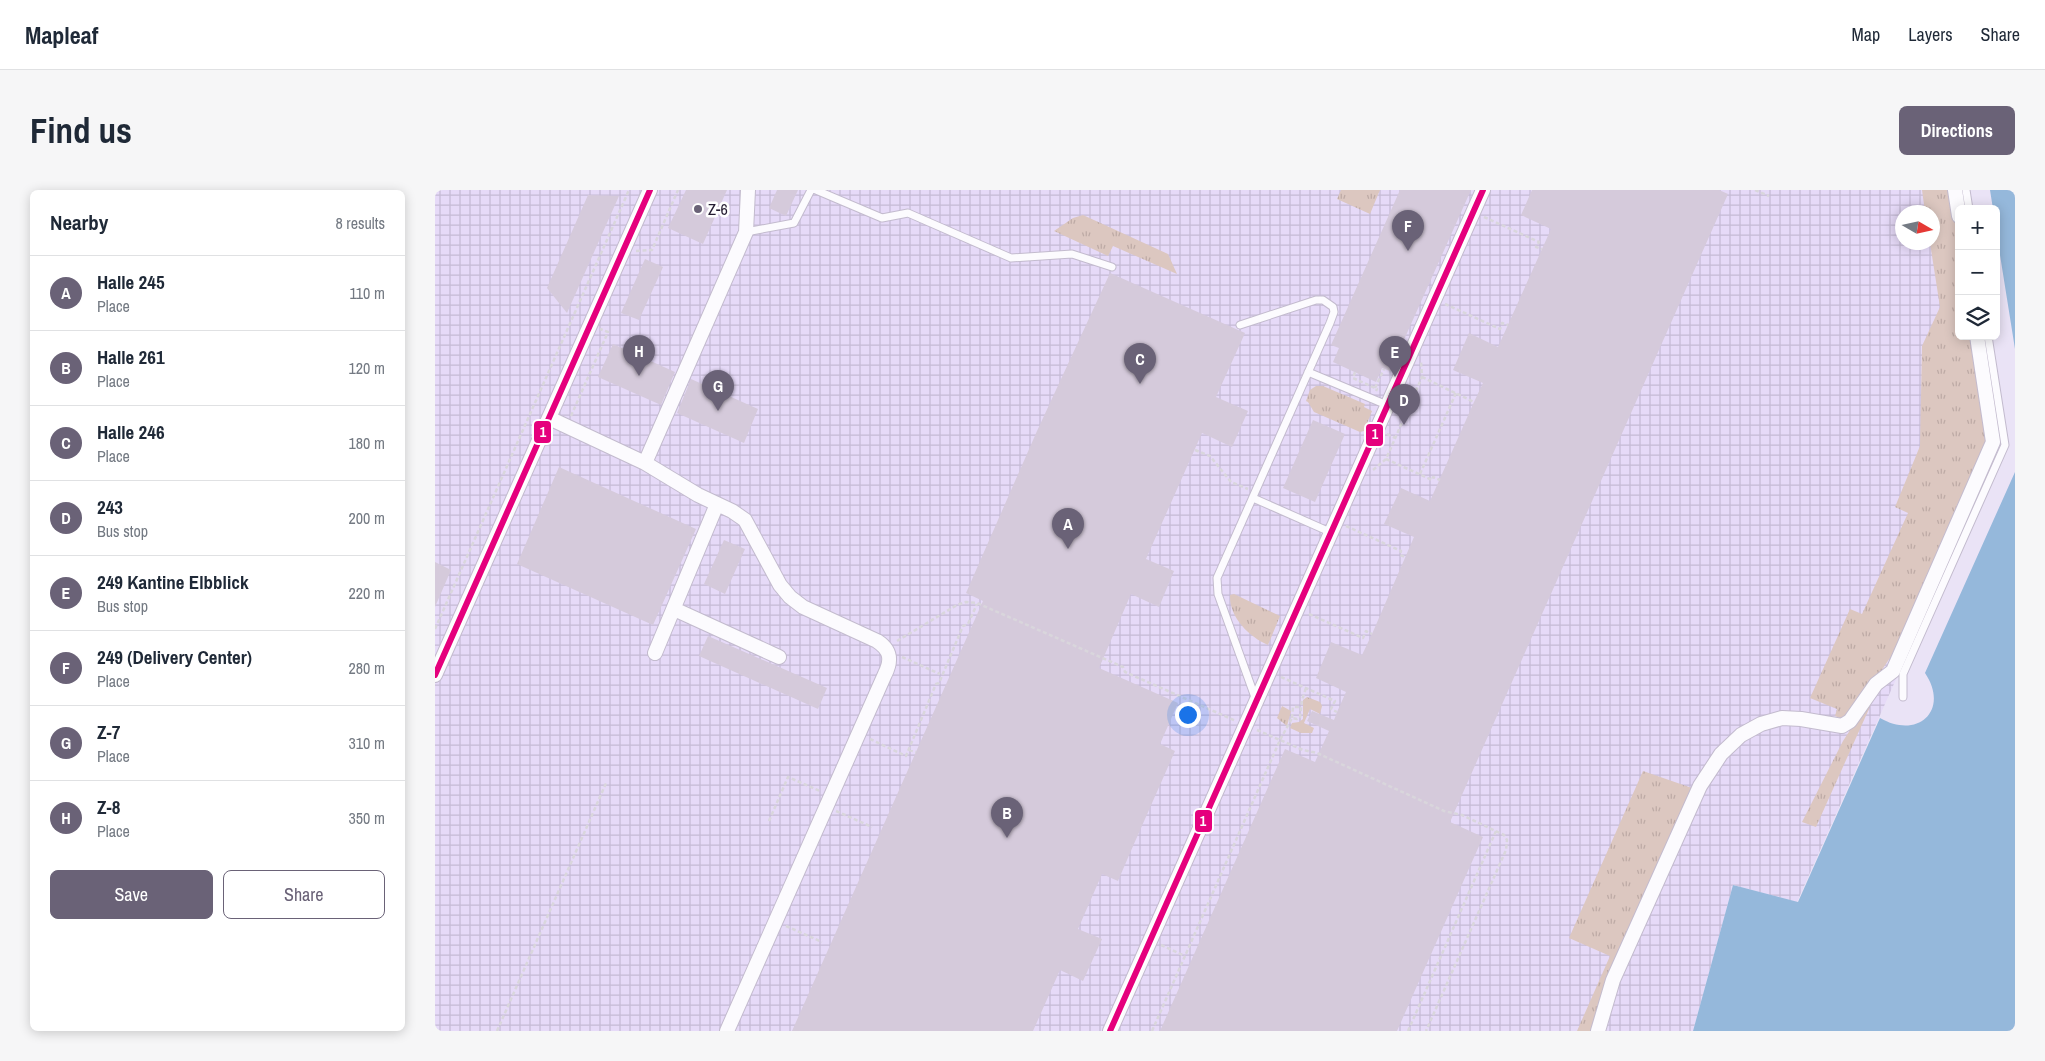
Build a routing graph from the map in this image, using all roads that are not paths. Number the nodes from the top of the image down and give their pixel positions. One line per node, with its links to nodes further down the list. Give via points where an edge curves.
1 (650, 190): 17 (street)
2 (748, 190): 10 (street)
3 (811, 190): 10 (lane, via 794,223)
4 (816, 190): 11 (lane, via 882,218 909,213 1011,258 1072,254)
5 (1483, 190): 16 (street)
6 (1955, 190): 8 (street)
7 (1966, 190): 9 (lane)
8 (1957, 205)
9 (1968, 205)
10 (746, 232): 18 (street)
11 (1112, 267)
12 (1240, 325): 15 (lane, via 1316,300 1330,302 1334,312)
13 (1978, 340): 30 (street, via 1993,442 1893,671 1875,684 1847,724 1838,726 1782,718 1761,724 1741,735 1721,754 1700,786 1613,980)
14 (1989, 340): 26 (lane, via 2005,445 1903,674)
15 (1309, 372): 16 (lane); 19 (lane)
16 (1387, 405): 21 (street)
17 (549, 418): 18 (street); 25 (street)
18 (645, 463): 20 (street)
19 (1253, 498): 21 (lane); 27 (lane, via 1217,578 1218,594)
20 (717, 504): 22 (street); 28 (street, via 745,520 780,585 790,597 803,607 877,641 887,649 890,660)
21 (1330, 532): 27 (street)
22 (674, 609): 23 (street); 24 (street)
23 (655, 653)
24 (779, 657)
25 (435, 675)
26 (1903, 697)
27 (1257, 700): 29 (street)
28 (727, 1031)
29 (1110, 1031)
30 (1598, 1031)

